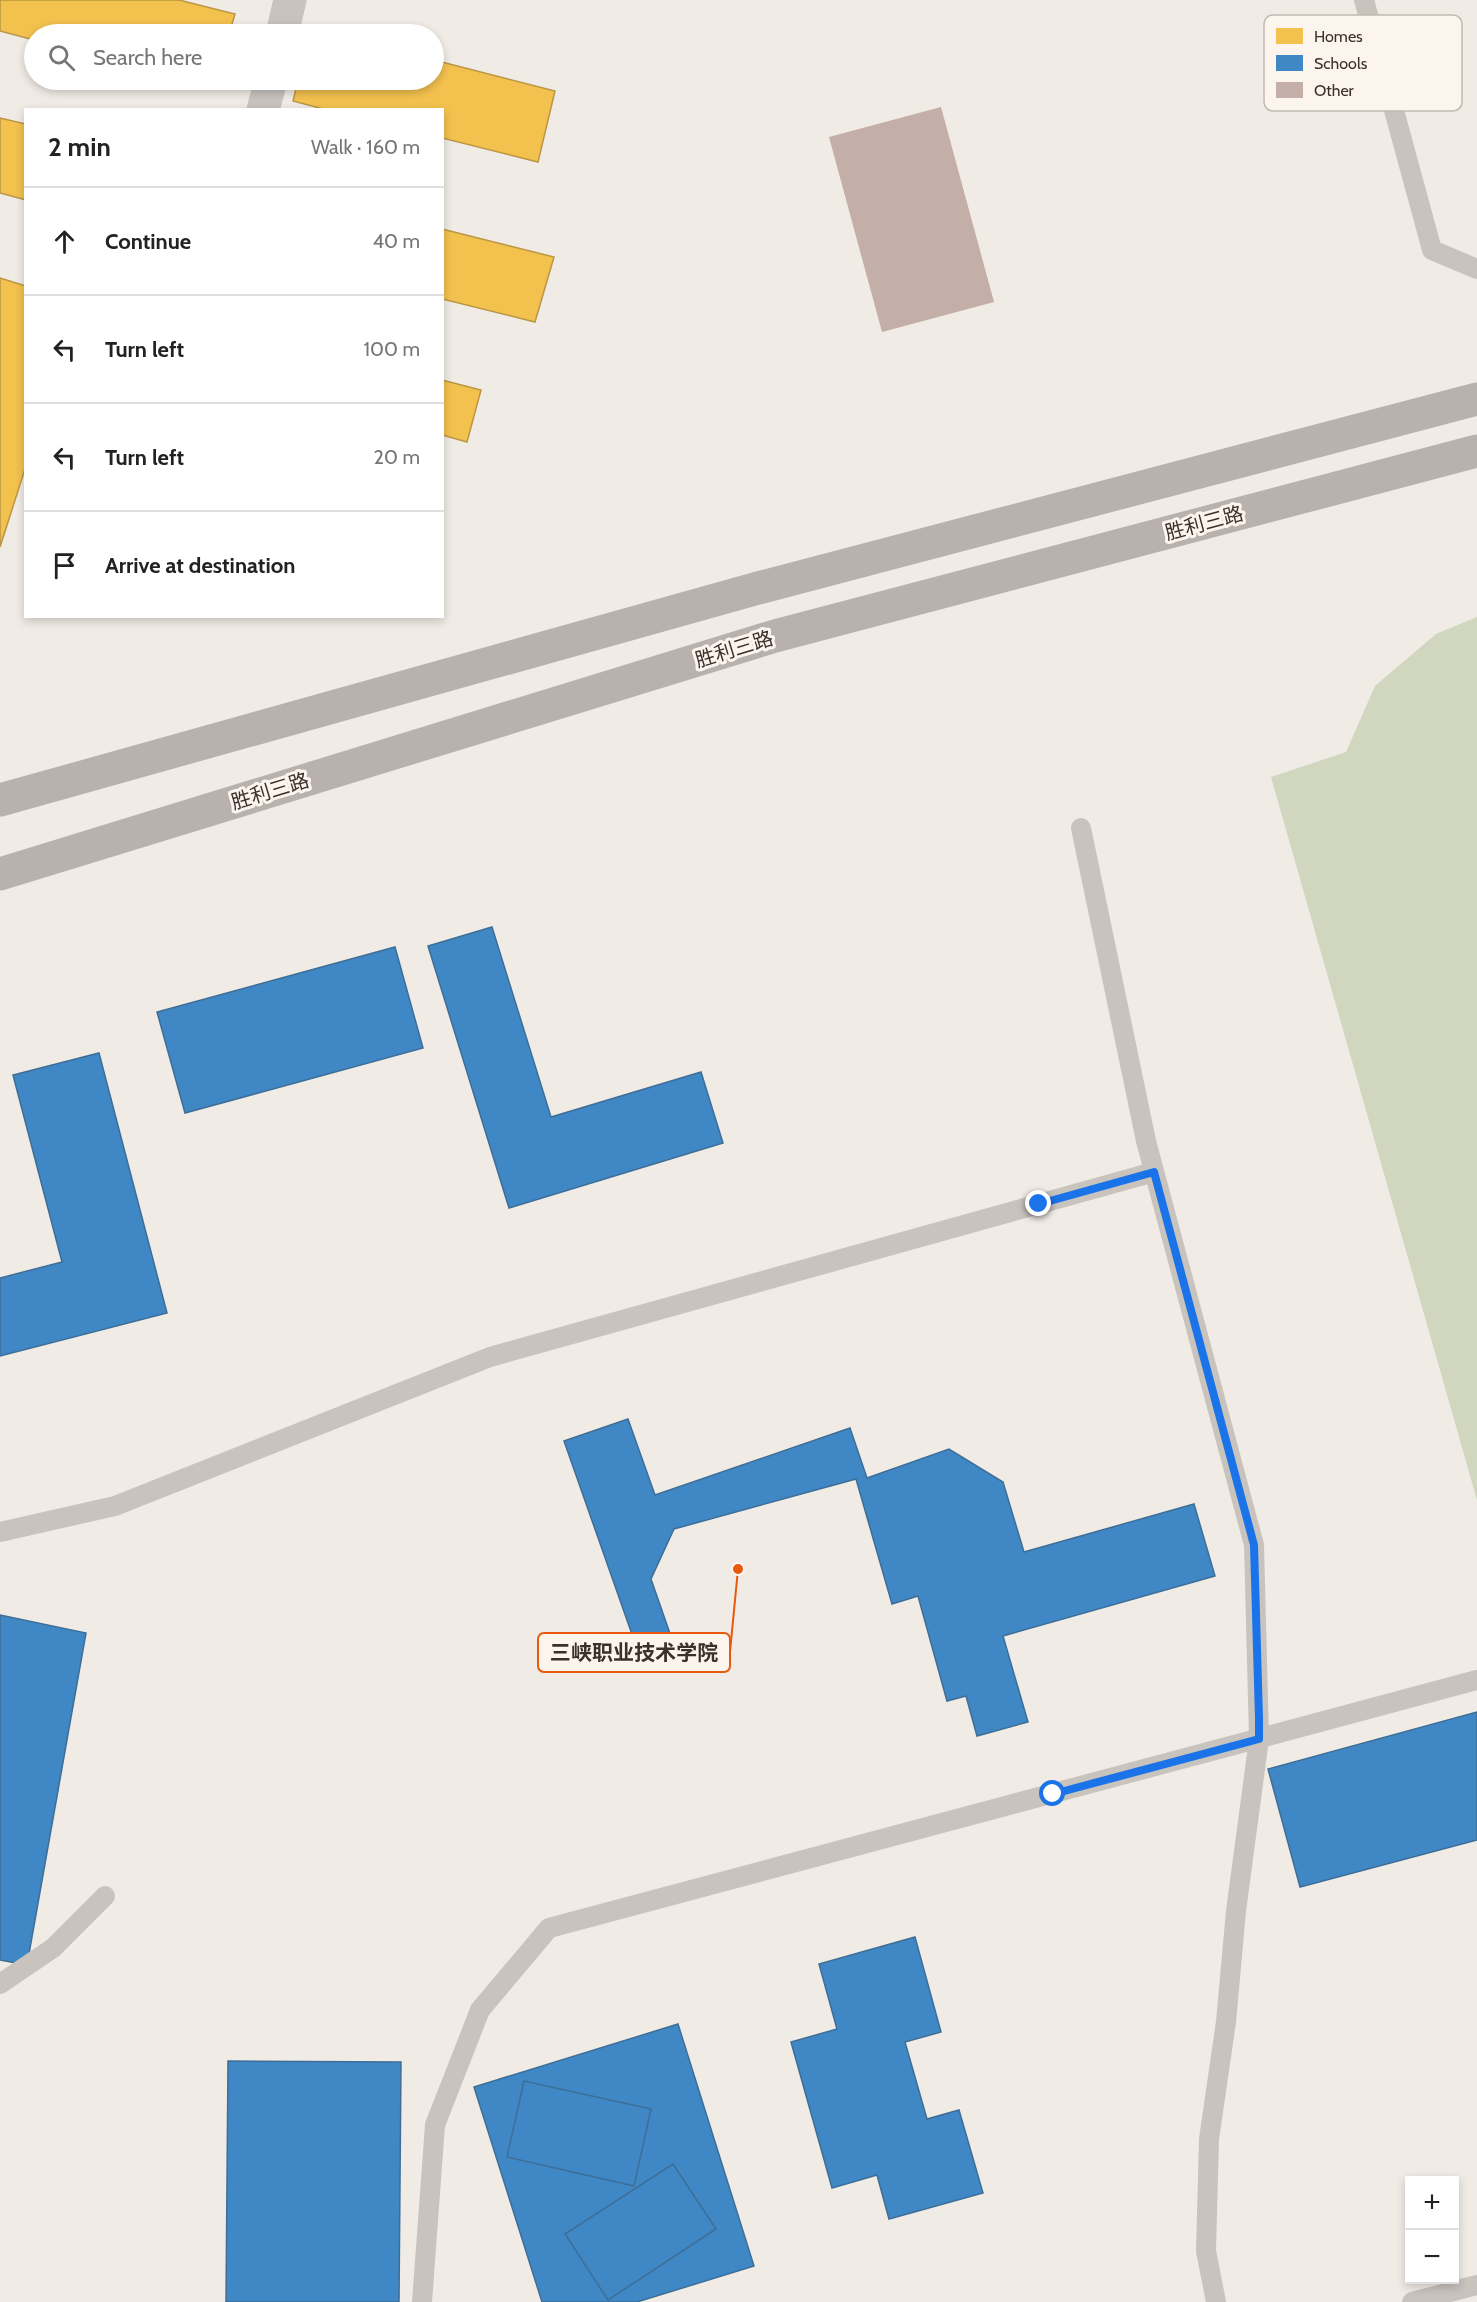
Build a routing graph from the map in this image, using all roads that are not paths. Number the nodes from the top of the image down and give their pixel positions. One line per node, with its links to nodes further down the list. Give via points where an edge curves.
1 (290, 0): 4 (street)
2 (1364, 0): 3 (lane)
3 (1368, 15)
4 (284, 24)
5 (268, 90): 6 (street)
6 (264, 108)
7 (1394, 111): 8 (lane, via 1432,250)
8 (1477, 270)
9 (1477, 399): 11 (main road, via 773,584)
10 (1477, 452): 13 (main road, 胜利三路, via 775,636)
11 (0, 800)
12 (1081, 828): 14 (lane)
13 (0, 874)
14 (1154, 1172): 15 (lane, via 490,1358 115,1506); 17 (lane, via 1254,1545)
15 (0, 1533)
16 (1477, 1680): 17 (lane)
17 (1259, 1739): 21 (lane, via 549,1928 480,2010 435,2125); 22 (lane, via 1209,2139 1206,2252)
18 (105, 1896): 19 (lane, via 53,1948)
19 (0, 1984)
20 (1477, 2285): 23 (lane)
21 (422, 2302)
22 (1216, 2302)
23 (1412, 2302)

